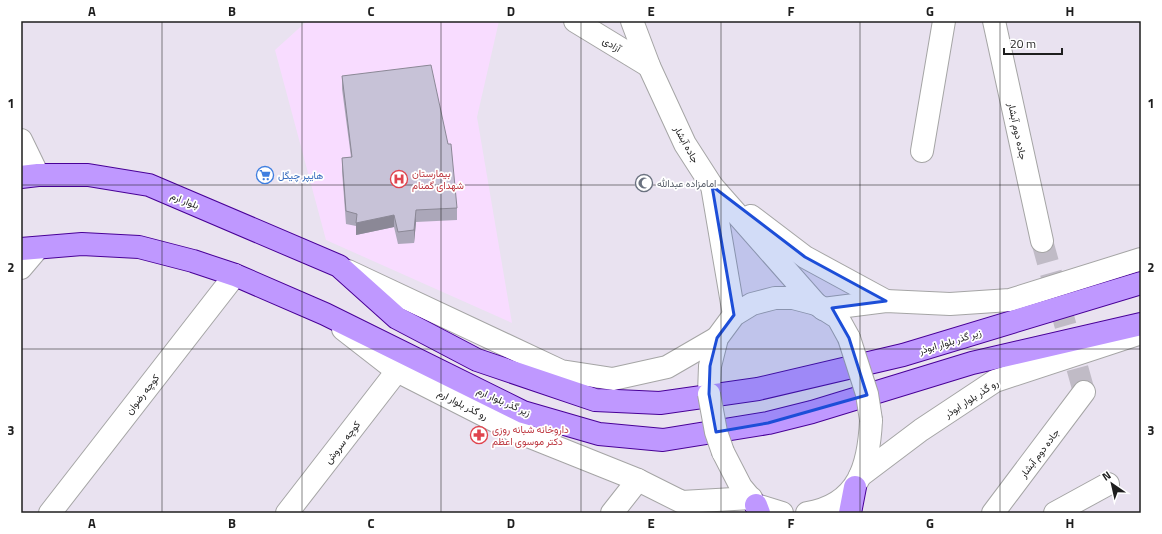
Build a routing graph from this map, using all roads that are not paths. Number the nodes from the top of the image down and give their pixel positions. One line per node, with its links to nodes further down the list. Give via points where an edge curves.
1 (575, 21): 5 (street, آزادی)
2 (632, 21): 5 (street, جاده آبشار)
3 (944, 21): 7 (street)
4 (994, 21): 10 (street, جاده دوم‌ آبشار)
5 (649, 66): 9 (street, جاده آبشار, via 685,144)
6 (21, 140): 8 (street)
7 (922, 151)
8 (29, 176): 13 (main road, بلوار ارم, via 88,175 148,185)
9 (712, 186): 17 (street, via 805,257); 18 (street, جاده آبشار); 20 (street)
10 (1042, 241)
11 (29, 248): 14 (street); 15 (main road, via 82,244 139,247)
12 (1141, 259): 17 (street, via 1010,300 950,304)
13 (339, 266): 16 (main road, زیر گذر بلوار ابوذر, via 397,318 478,360 595,400 660,403 758,389 903,355); 23 (street, via 561,371 613,380 667,366)
14 (21, 268)
15 (235, 275): 19 (main road); 32 (street, کوچه رضوان)
16 (1141, 284)
17 (886, 300): 18 (street)
18 (819, 307): 20 (street, via 793,298 775,298 752,304); 27 (street, bridge, via 838,318 849,338 867,394 871,420 870,448)
19 (325, 314): 21 (main road, زیر گذر بلوار ارم, via 523,412 599,434 663,440 768,423 972,363); 24 (street, رو گذر بلوار ارم)
20 (734, 315): 23 (street)
21 (1141, 324)
22 (1141, 333): 27 (street, رو گذر بلوار ابوذر, via 995,380 921,430)
23 (717, 338): 29 (street, bridge, via 710,366 709,394 716,432 741,487)
24 (397, 371): 26 (street, رو گذر بلوار ارم, via 513,430); 31 (street, کوچه سروش)
25 (1084, 392): 37 (street, جاده دوم آبشار)
26 (638, 480): 30 (street, رو گذر بلوار ارم); 33 (street)
27 (858, 482): 35 (street, رو گذر بلوار ابوذر, via 836,503); 36 (main road)
28 (1108, 484): 38 (street)
29 (755, 505): 30 (street, رو گذر بلوار ارم); 34 (street)
30 (691, 507)
31 (291, 512)
32 (50, 513)
33 (612, 513)
34 (782, 513)
35 (807, 513)
36 (850, 513)
37 (993, 513)
38 (1055, 513)

